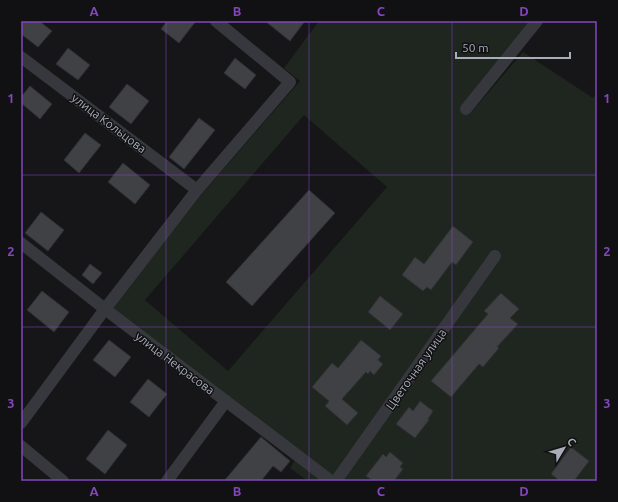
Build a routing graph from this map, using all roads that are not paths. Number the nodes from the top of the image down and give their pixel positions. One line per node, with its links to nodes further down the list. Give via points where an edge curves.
1 (216, 21): 5 (street, via 290,82)
2 (537, 21): 4 (street)
3 (21, 57): 5 (street, улица Кольцова)
4 (466, 109)
5 (197, 190): 8 (street)
6 (21, 242): 8 (street, улица Некрасова)
7 (495, 256): 15 (street, Цветочная улица)
8 (105, 309): 9 (street, улица Некрасова); 10 (street)
9 (226, 401): 13 (street); 14 (street, улица Некрасова)
10 (21, 423)
11 (21, 446): 12 (street)
12 (63, 481)
13 (167, 481)
14 (331, 481)
15 (336, 481)

